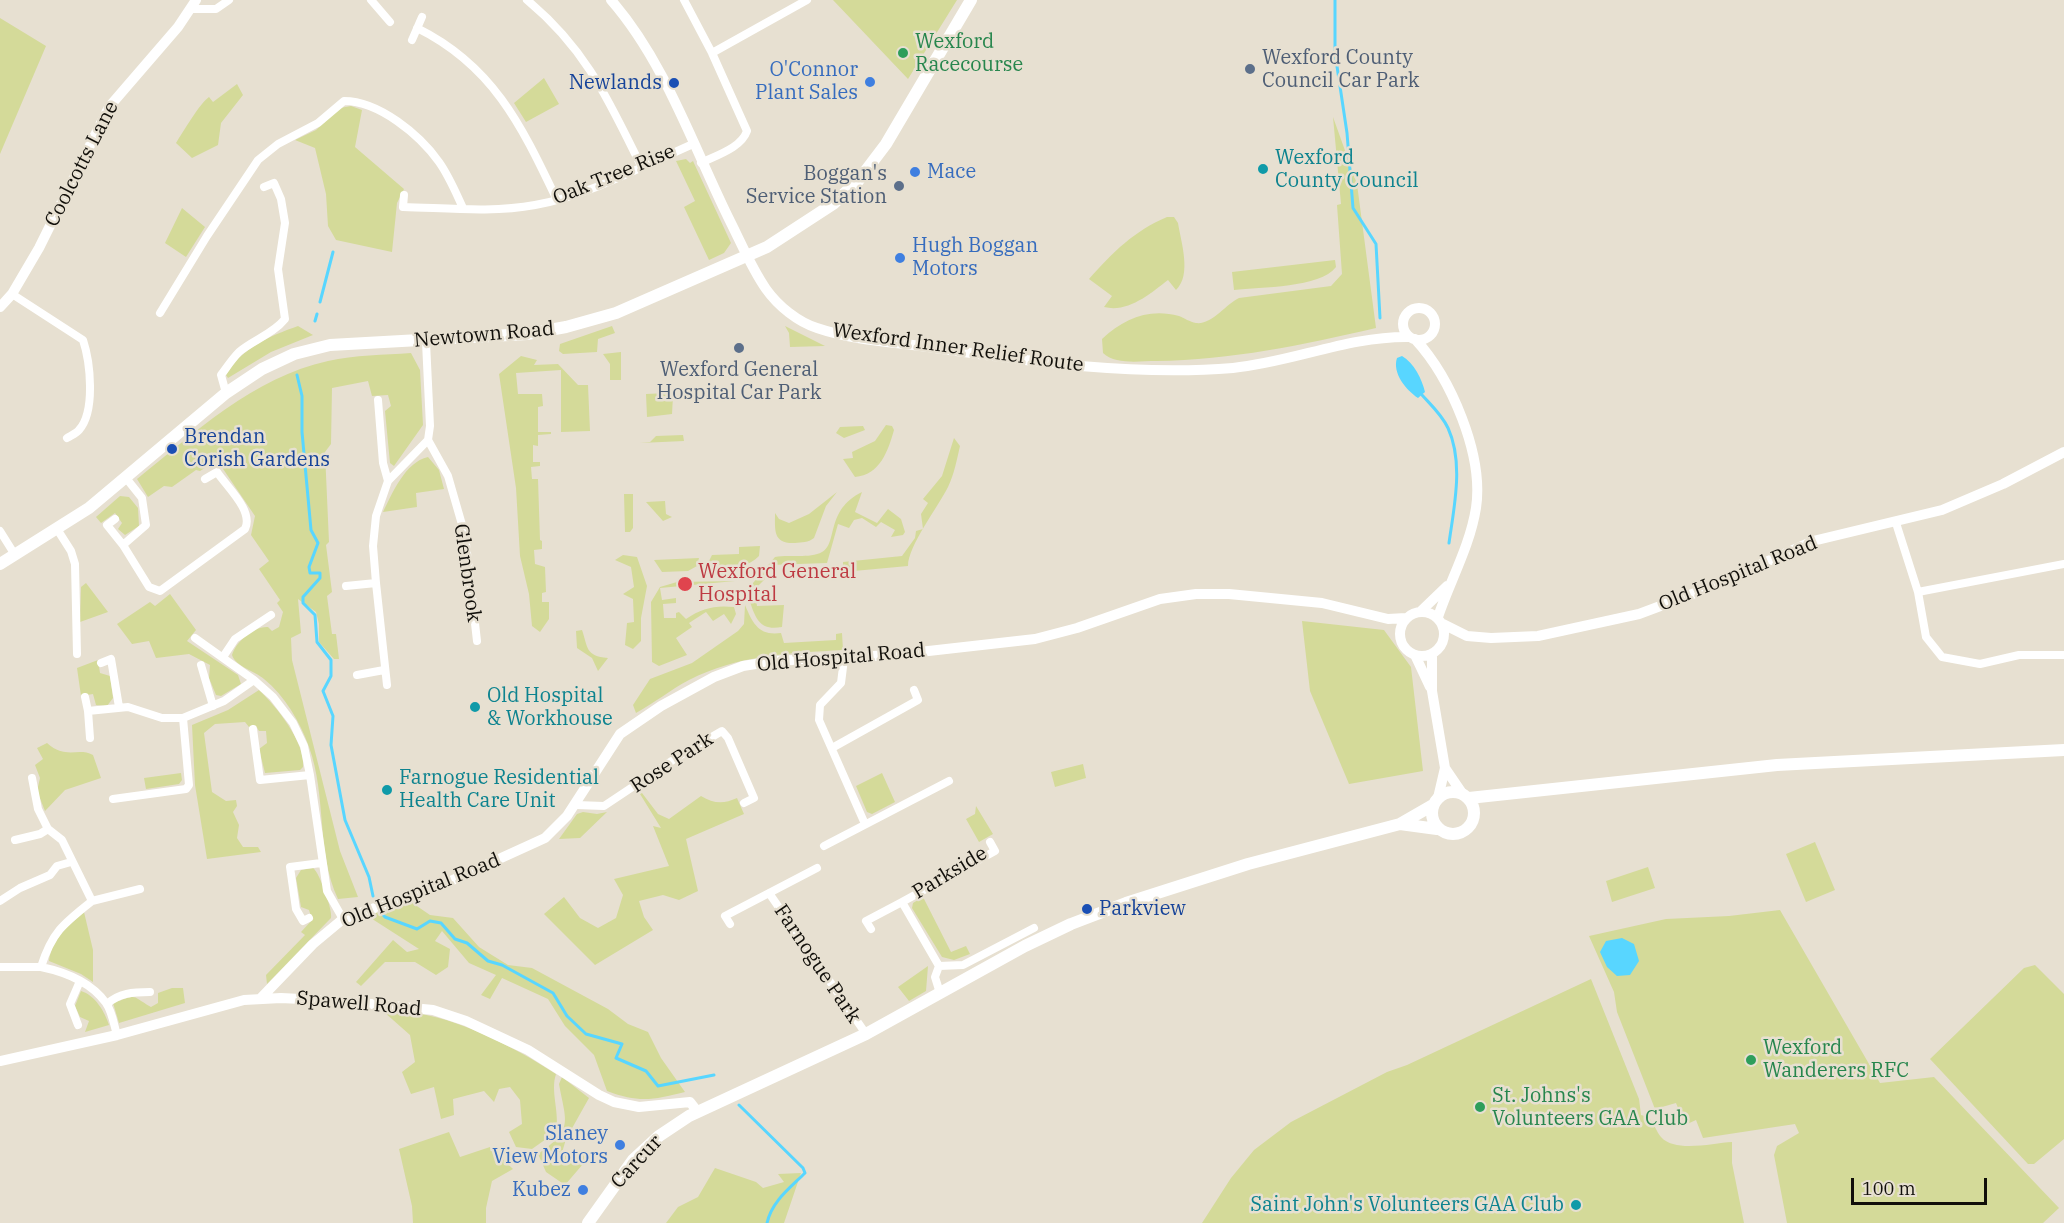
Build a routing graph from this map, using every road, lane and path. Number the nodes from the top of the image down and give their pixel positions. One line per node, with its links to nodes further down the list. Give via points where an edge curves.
1 (229, 0): 8 (street, via 216,9)
2 (371, 0): 10 (street)
3 (527, 0): 16 (street, via 571,41 585,60)
4 (611, 0): 14 (street, Wexford Inner Relief Route, via 651,57)
5 (684, 0): 13 (street)
6 (807, 0): 13 (street)
7 (971, 0): 21 (main road, Newtown Road, via 886,144 858,181 807,223)
8 (193, 5): 22 (street, Coolcotts Lane, via 109,107)
9 (422, 18): 11 (street)
10 (390, 22)
11 (417, 28): 12 (street); 19 (street, via 468,62 501,97 518,119)
12 (412, 40)
13 (712, 53): 15 (street, via 747,131 737,144)
14 (693, 144): 15 (street, Wexford Inner Relief Route); 16 (street, Oak Tree Rise)
15 (701, 163): 21 (street, Wexford Inner Relief Route)
16 (641, 166): 19 (street, Oak Tree Rise)
17 (264, 187): 31 (street, via 274,183 285,224 278,269 285,319 279,327 239,352 228,365 221,375)
18 (404, 195): 20 (street, Oak Tree Rise, via 403,207)
19 (557, 200): 20 (street, Oak Tree Rise, via 522,207)
20 (462, 208): 24 (street, via 443,168 419,141 377,110 344,101 318,123 278,144 258,160)
21 (747, 256): 27 (street, Wexford Inner Relief Route, via 777,301 815,328 955,351 1127,371 1183,371 1256,364); 29 (main road, Newtown Road, via 616,313 566,327)
22 (12, 294): 23 (street, Coolcotts Lane); 33 (street, via 83,340 90,368 86,414 80,430)
23 (0, 308)
24 (160, 313)
25 (1404, 320): 26 (street, via 1412,310 1424,309 1435,323); 27 (street, Wexford Inner Relief Route); 28 (street)
26 (1431, 334): 28 (street, via 1421,340); 30 (street)
27 (1381, 336): 28 (street, Wexford Inner Relief Route)
28 (1412, 338): 30 (street)
29 (426, 342): 31 (main road, Newtown Road, via 330,345 294,354); 34 (street)
30 (1432, 358): 47 (street, via 1471,446 1477,476 1470,532)
31 (226, 393): 36 (main road, Newtown Road)
32 (378, 400): 38 (street)
33 (67, 438)
34 (428, 440): 38 (street); 59 (street, Glenbrook, via 448,476 465,535)
35 (2064, 452): 40 (street, Old Hospital Road, via 1942,510)
36 (126, 478): 41 (main road, Newtown Road); 43 (street, via 142,498 146,525)
37 (206, 479): 43 (street, via 217,472 247,513 245,529 160,591 149,587)
38 (388, 481): 48 (street, via 374,531)
39 (115, 519): 43 (street, via 107,525)
40 (1896, 523): 50 (street); 57 (street, Old Hospital Road, via 1813,541 1639,614 1538,636)
41 (57, 529): 44 (main road, Newtown Road); 61 (street, via 75,564)
42 (0, 531): 44 (street)
43 (123, 545)
44 (15, 555): 45 (main road, Newtown Road)
45 (0, 564)
46 (2064, 564): 50 (street)
47 (1450, 582): 51 (street); 55 (street)
48 (376, 583): 49 (street); 69 (street)
49 (346, 586)
50 (1918, 592): 64 (street, via 1926,637 1942,657 1980,664 2019,656)
51 (1421, 611): 53 (street); 55 (street)
52 (271, 615): 65 (street, via 235,639)
53 (1406, 618): 54 (street, Old Hospital Road); 56 (street)
54 (1388, 619): 56 (street); 66 (street, Old Hospital Road, via 1322,603 1196,594 1160,599 1035,639)
55 (1440, 620): 57 (street, Old Hospital Road); 60 (street)
56 (1400, 635): 63 (street, via 1407,650)
57 (1467, 636): 60 (street, Old Hospital Road)
58 (195, 638): 65 (street)
59 (477, 641)
60 (1444, 641): 62 (street)
61 (77, 654)
62 (1432, 654): 63 (street); 74 (street)
63 (1415, 655): 74 (street)
64 (2064, 655)
65 (223, 657): 71 (street)
66 (844, 659): 82 (street, via 841,683 818,712); 93 (street, Old Hospital Road, via 774,661 714,676 620,734)
67 (101, 663): 77 (street, via 111,659)
68 (201, 665): 76 (street)
69 (384, 670): 70 (street); 72 (street)
70 (357, 675)
71 (254, 680): 76 (street); 85 (street, via 293,723 304,746)
72 (387, 685)
73 (914, 690): 82 (street, via 918,700)
74 (1432, 691): 84 (street)
75 (85, 697): 78 (street)
76 (213, 706): 79 (street)
77 (118, 707): 78 (street); 79 (street, via 162,718)
78 (88, 711): 81 (street)
79 (187, 717): 90 (street, via 186,789)
80 (253, 729): 85 (street, via 260,780)
81 (90, 738)
82 (831, 748): 95 (street)
83 (2064, 750): 89 (main road, via 1776,765)
84 (1445, 768): 88 (street); 91 (street)
85 (310, 775): 103 (street)
86 (32, 778): 98 (street, via 38,809)
87 (949, 781): 95 (street)
88 (1465, 796): 89 (main road); 91 (main road, via 1445,793); 94 (main road)
89 (1500, 796): 94 (main road)
90 (113, 799)
91 (1436, 801): 96 (main road); 97 (main road, via 1431,813)
92 (744, 803): 93 (street, Rose Park, via 754,798 722,731 604,806)
93 (576, 805): 111 (street, Old Hospital Road, via 552,833 529,847 444,884)
94 (1475, 814): 97 (main road, via 1461,834)
95 (865, 824): 101 (street)
96 (1400, 824): 97 (main road); 120 (main road, Carcur, via 1248,864 1126,903 1025,946)
97 (1437, 828)
98 (48, 829): 99 (street); 102 (street, via 62,840)
99 (15, 840)
100 (990, 842): 109 (street, Parkside, via 995,851)
101 (824, 846)
102 (71, 862): 107 (street, via 57,866 50,875); 108 (street)
103 (321, 863): 110 (street, via 290,867 296,909 303,921); 111 (street, via 327,891)
104 (817, 868): 106 (street, Farnogue Park)
105 (140, 889): 108 (street)
106 (769, 893): 112 (street, Farnogue Park, via 725,916); 124 (street, Farnogue Park)
107 (0, 901)
108 (92, 901): 117 (street, via 55,932)
109 (902, 902): 114 (street, Parkside, via 866,921); 115 (street, Parkside)
110 (309, 918)
111 (343, 919): 121 (street, Old Hospital Road)
112 (730, 924)
113 (1034, 928): 115 (street, via 963,965)
114 (871, 929)
115 (939, 966): 120 (street, Parkside, via 935,977)
116 (0, 967): 117 (street)
117 (41, 967): 118 (street)
118 (80, 981): 122 (street); 123 (street, via 70,1004)
119 (150, 992): 122 (street, via 132,992)
120 (940, 993): 124 (main road, Carcur)
121 (260, 999): 125 (street, Spawell Road); 127 (street, Spawell Road, via 340,1001 433,1010 528,1050 614,1102 639,1107 690,1102)
122 (107, 1004): 125 (street)
123 (78, 1025)
124 (866, 1034): 127 (main road, Carcur)
125 (117, 1035): 126 (street, Spawell Road)
126 (0, 1061)
127 (697, 1111): 128 (main road, Carcur, via 659,1136 633,1160)
128 (588, 1223)

